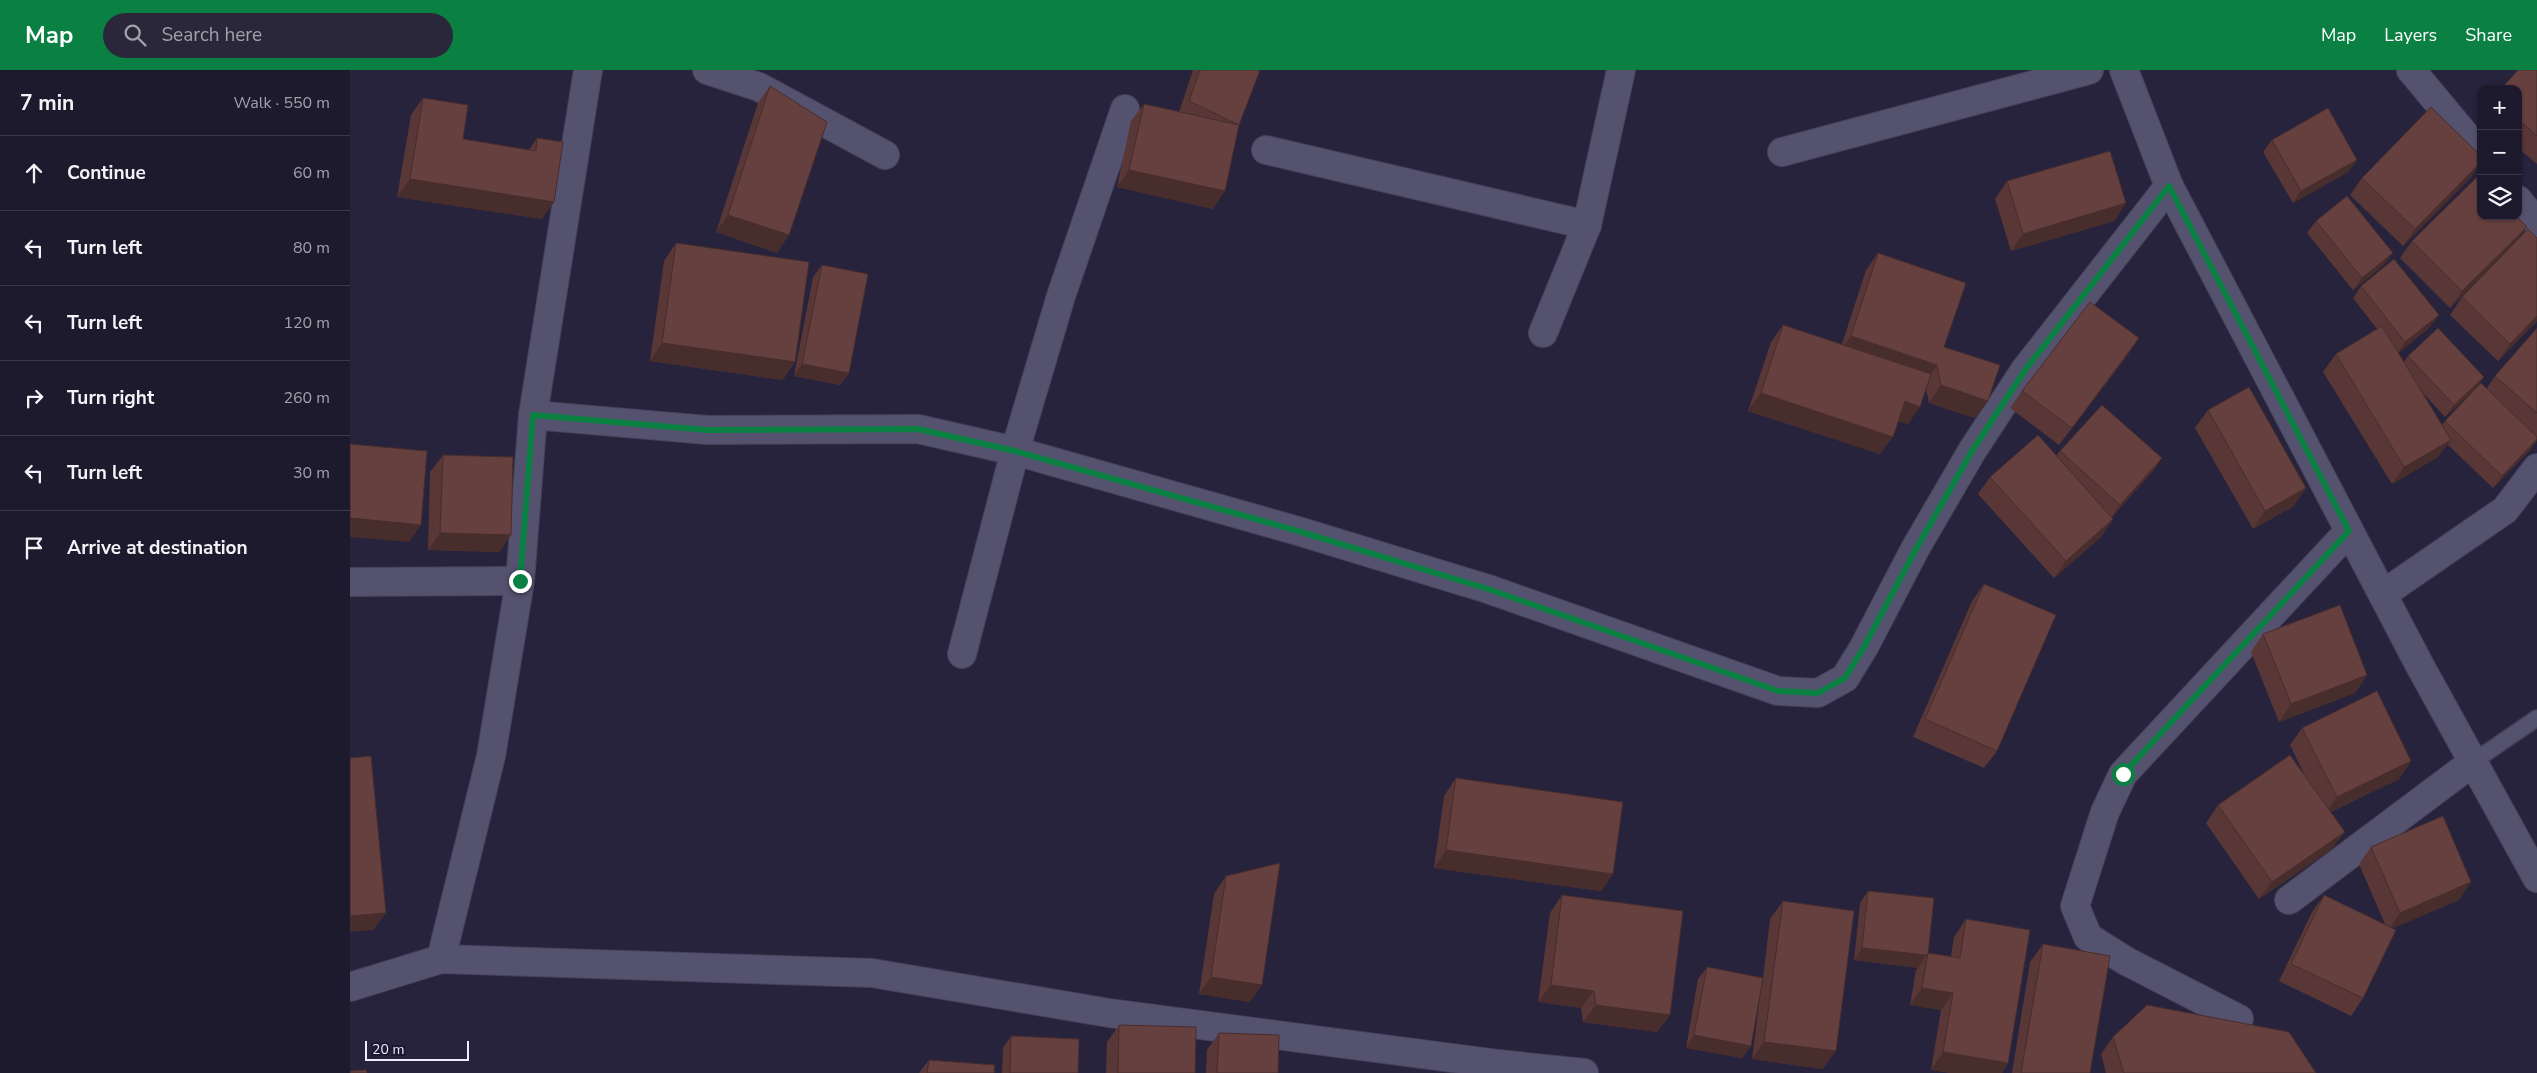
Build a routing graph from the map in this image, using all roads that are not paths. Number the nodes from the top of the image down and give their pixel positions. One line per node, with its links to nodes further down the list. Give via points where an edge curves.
1 (588, 70): 17 (street)
2 (707, 70): 11 (street, via 759,87)
3 (1621, 70): 15 (street)
4 (2089, 70): 10 (street)
5 (2124, 70): 12 (street)
6 (2411, 70): 8 (street)
7 (1125, 109): 18 (street, via 1061,296)
8 (2477, 149)
9 (1266, 150): 15 (street)
10 (1782, 152)
11 (885, 155)
12 (2169, 186): 18 (street, via 2025,370 1972,451 1845,678 1818,693 1778,691 1488,589 1289,528); 20 (street)
13 (2522, 205): 14 (street)
14 (2537, 223)
15 (1587, 225): 16 (street)
16 (1544, 333)
17 (533, 415): 18 (street, via 707,430 918,429); 21 (street)
18 (1015, 451): 24 (street)
19 (2537, 468): 23 (street, via 2505,510)
20 (2349, 531): 23 (street); 31 (street, via 2123,774 2105,812 2075,906 2088,937 2126,961)
21 (520, 581): 22 (street); 29 (street, via 491,756)
22 (350, 582)
23 (2383, 594): 26 (street)
24 (962, 654)
25 (2537, 718): 26 (lane)
26 (2473, 762): 27 (street); 28 (street)
27 (2537, 878)
28 (2289, 900)
29 (441, 959): 30 (street); 32 (street, via 872,972 1109,1013)
30 (350, 987)
31 (2239, 1019)
32 (1498, 1069): 33 (street)
33 (1584, 1073)

